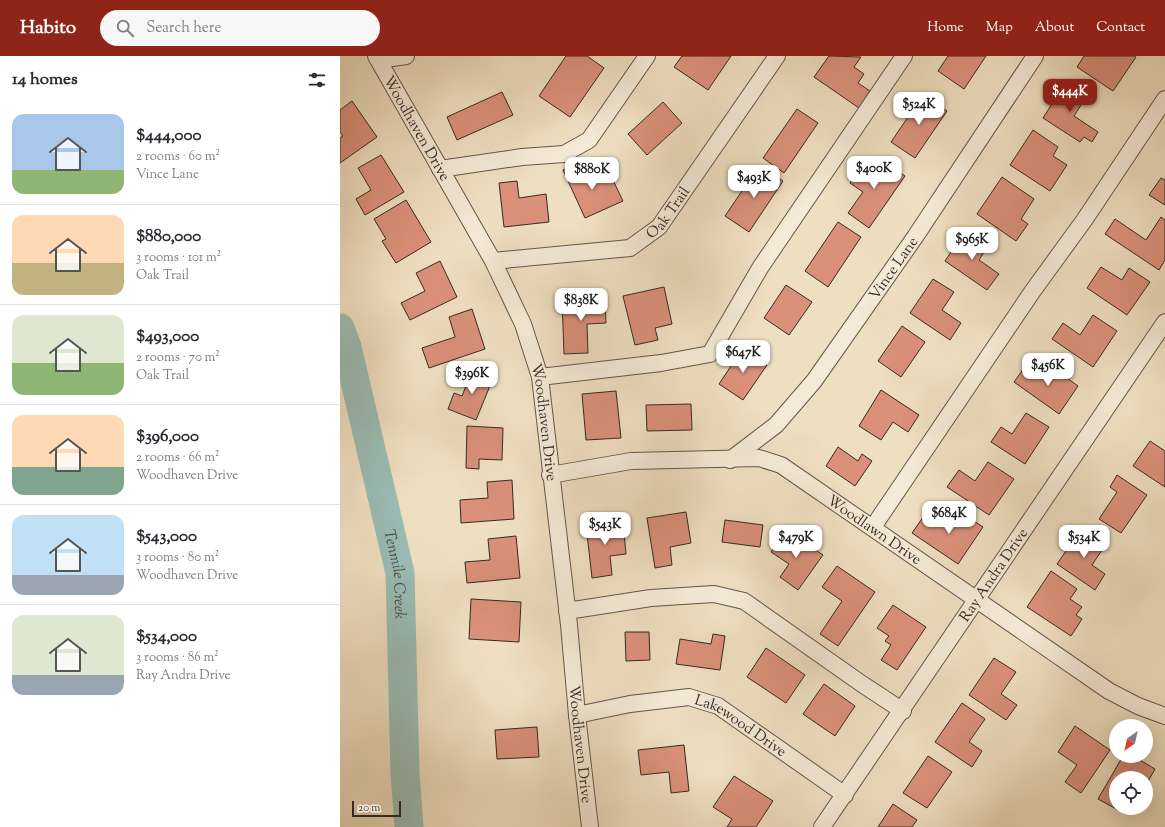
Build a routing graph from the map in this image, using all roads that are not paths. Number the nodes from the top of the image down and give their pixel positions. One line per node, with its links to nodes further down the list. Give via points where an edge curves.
1 (406, 56): 6 (street)
2 (647, 56): 8 (street, via 589,140 564,154 522,157)
3 (777, 56): 9 (street, Oak Trail, via 660,227 630,248)
4 (904, 56): 11 (street, via 760,268 710,354 661,363)
5 (1035, 56): 12 (street, Vince Lane, via 814,381 776,425)
6 (377, 58): 8 (street, Woodhaven Drive)
7 (1165, 99): 14 (street)
8 (440, 169): 9 (street, Woodhaven Drive)
9 (493, 261): 11 (street, Woodhaven Drive, via 523,324)
10 (1165, 322): 15 (street, Ray Andra Drive)
11 (540, 377): 13 (street, Woodhaven Drive)
12 (730, 460): 13 (street, Woodlawn Drive, via 631,461); 14 (street, Woodlawn Drive, via 759,458 781,465)
13 (550, 475): 16 (street, Woodhaven Drive)
14 (873, 527): 15 (street, Woodlawn Drive)
15 (977, 601): 17 (street, Ray Andra Drive); 19 (street, Woodlawn Drive, via 1109,691)
16 (567, 611): 17 (street, via 651,598 714,594 744,601); 18 (street, Woodhaven Drive)
17 (902, 711): 20 (street, Ray Andra Drive)
18 (577, 715): 20 (street, Lakewood Drive, via 630,704 688,697 718,706); 21 (street, Woodhaven Drive)
19 (1165, 716)
20 (845, 795): 22 (street, Ray Andra Drive)
21 (590, 827)
22 (822, 827)

